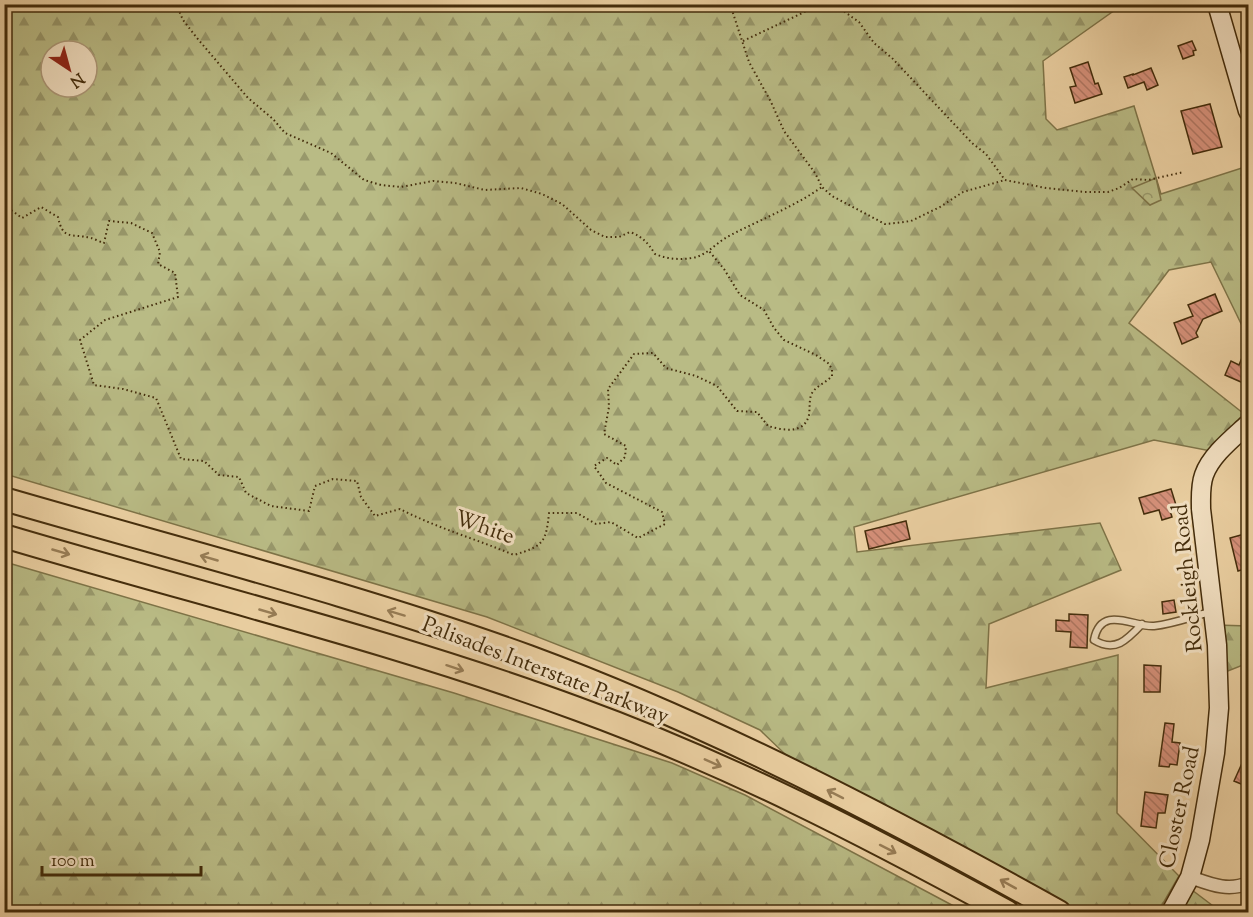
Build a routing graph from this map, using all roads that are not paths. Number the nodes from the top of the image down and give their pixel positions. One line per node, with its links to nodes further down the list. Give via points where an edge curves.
1 (1217, 4): 2 (street)
2 (1248, 111)
3 (1248, 424): 6 (street, Rockleigh Road, via 1212,460 1201,488)
4 (4, 500): 9 (highway, Palisades Interstate Parkway, one-way to 4, via 540,661 452,631)
5 (4, 536): 9 (highway, Palisades Interstate Parkway, one-way to 9, via 446,664 558,702)
6 (1213, 610): 7 (lane, via 1174,623); 8 (street, Rockleigh Road)
7 (1142, 624): 7 (lane, via 1115,619 1095,630 1094,640 1102,645 1116,645)
8 (1219, 708): 10 (street, Closter Road, via 1208,800)
9 (677, 733): 12 (highway, Palisades Interstate Parkway, one-way to 12, via 826,818); 13 (highway, Palisades Interstate Parkway, one-way to 9, via 892,823)
10 (1191, 877): 11 (street, via 1218,887); 14 (street, Closter Road)
11 (1248, 883)
12 (1007, 912)
13 (1059, 912)
14 (1171, 912)

